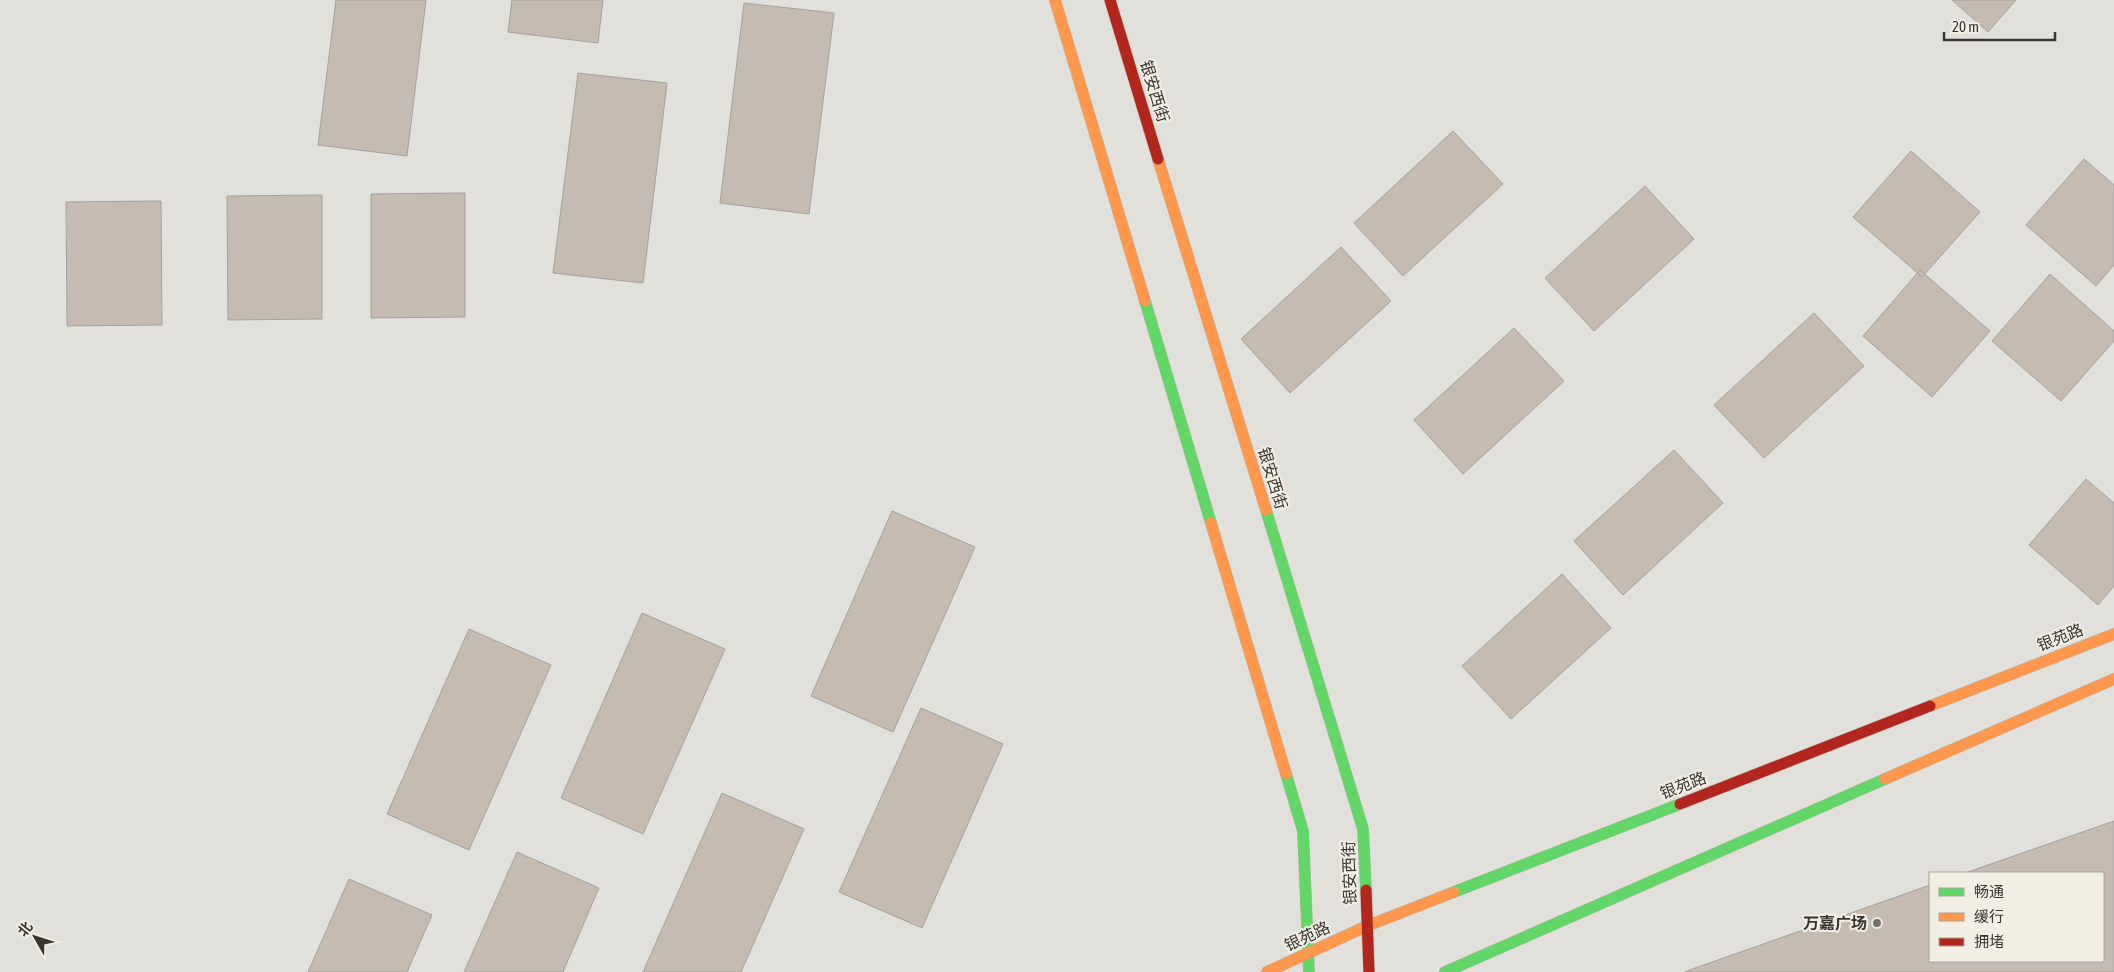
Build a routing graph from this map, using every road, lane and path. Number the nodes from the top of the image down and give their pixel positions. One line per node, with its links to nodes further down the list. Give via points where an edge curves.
1 (1055, 0): 6 (main road, via 1303,831)
2 (1110, 0): 5 (main road, 银安西街, via 1363,829)
3 (2114, 634): 5 (main road, 银苑路)
4 (2114, 679): 10 (main road)
5 (1367, 926): 6 (main road, 银苑路); 9 (main road, 银安西街)
6 (1308, 954): 7 (main road, 银苑路); 8 (main road)
7 (1267, 972)
8 (1309, 972)
9 (1369, 972)
10 (1445, 972)

